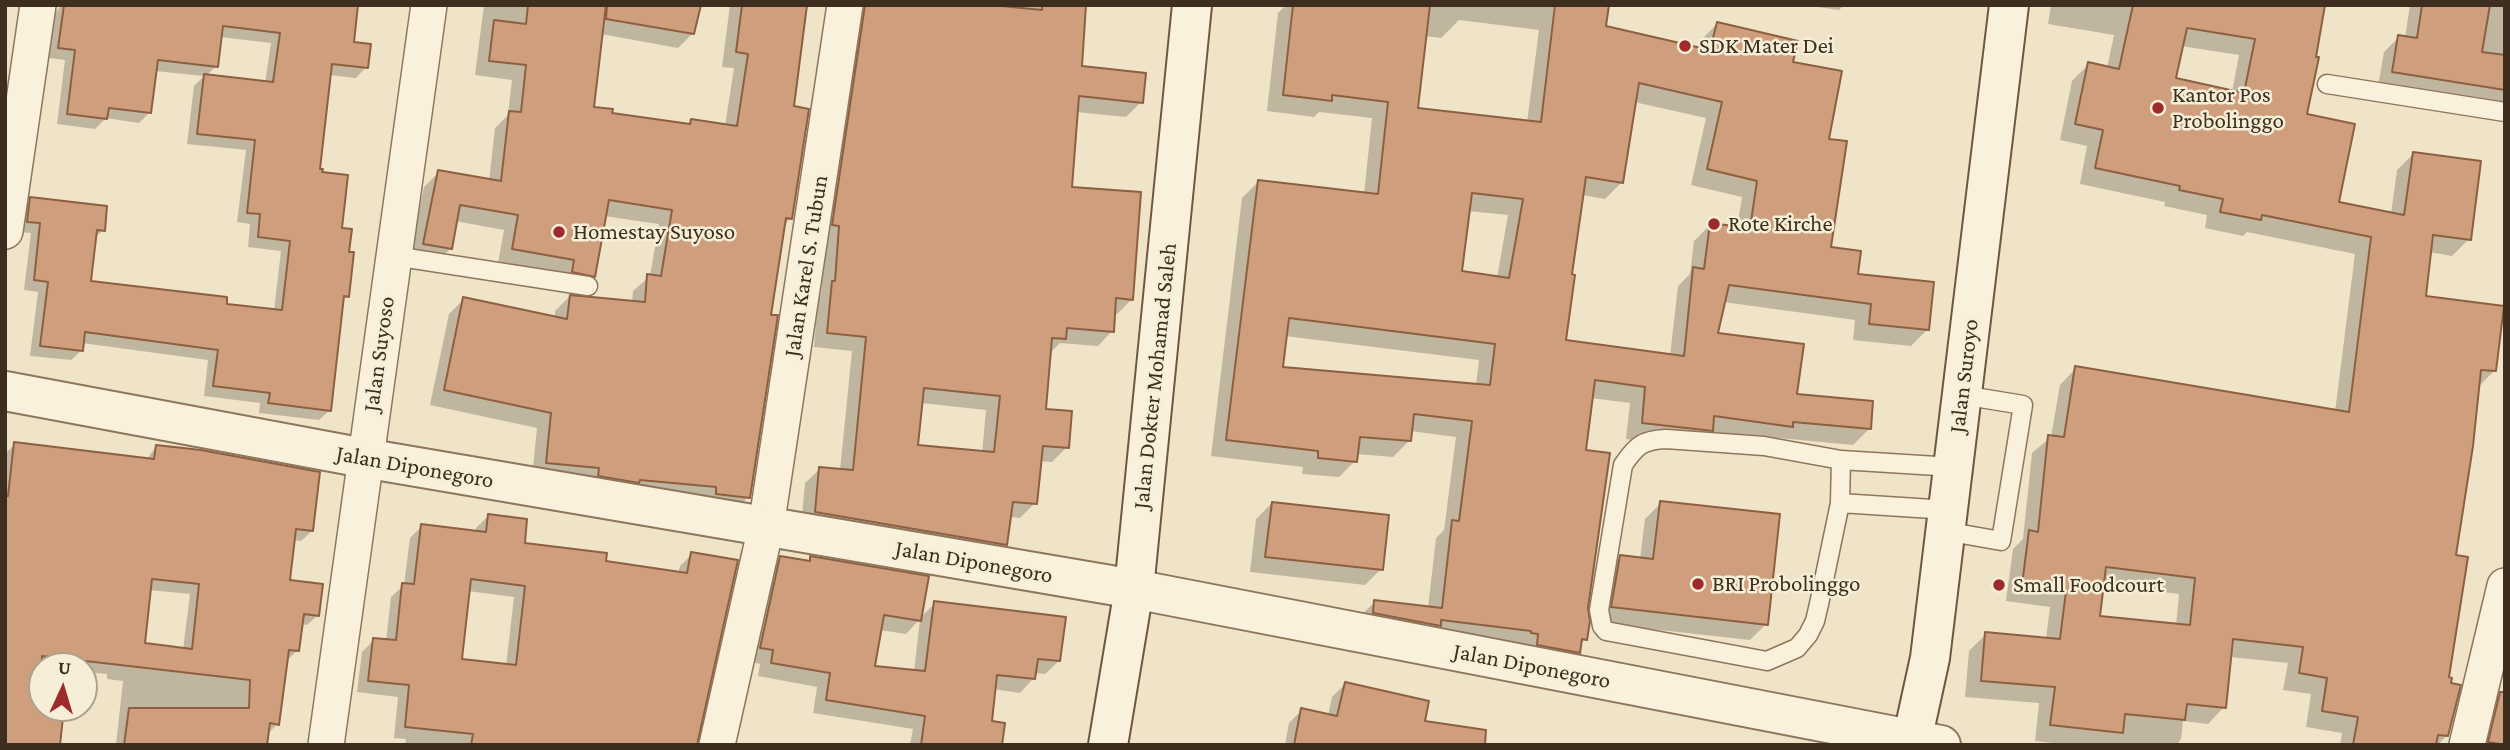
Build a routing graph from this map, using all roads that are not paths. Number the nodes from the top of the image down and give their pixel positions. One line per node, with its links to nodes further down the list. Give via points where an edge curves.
1 (38, 5): 8 (street)
2 (429, 5): 9 (street, Jalan Suyoso)
3 (845, 5): 18 (street, Jalan Karel S. Tubun)
4 (1192, 5): 20 (street, Jalan Dokter Mohamad Saleh)
5 (2009, 5): 12 (street, Jalan Suroyo)
6 (2327, 84): 7 (lane)
7 (2505, 113)
8 (5, 231)
9 (394, 256): 10 (lane); 13 (street, Jalan Suyoso)
10 (588, 286)
11 (5, 391): 13 (street, Jalan Diponegoro)
12 (1962, 395): 15 (street, Jalan Suroyo); 17 (lane, via 2023,405 2001,541)
13 (364, 458): 18 (street, Jalan Diponegoro); 22 (street, Jalan Suyoso)
14 (1841, 460): 15 (lane); 16 (lane); 16 (lane, via 1764,446 1666,439 1635,447 1623,465 1599,610 1602,626 1606,631 1767,661 1797,648 1815,621)
15 (1953, 467): 17 (street, Jalan Suroyo)
16 (1840, 503): 17 (lane)
17 (1947, 521): 21 (street, Jalan Suroyo)
18 (766, 527): 20 (street, Jalan Diponegoro); 23 (street, Jalan Karel S. Tubun)
19 (2505, 586): 25 (street)
20 (1134, 589): 21 (street, Jalan Diponegoro); 24 (street, Jalan Dokter Mohamad Saleh)
21 (1922, 743)
22 (326, 745)
23 (717, 745)
24 (1108, 745)
25 (2468, 745)

